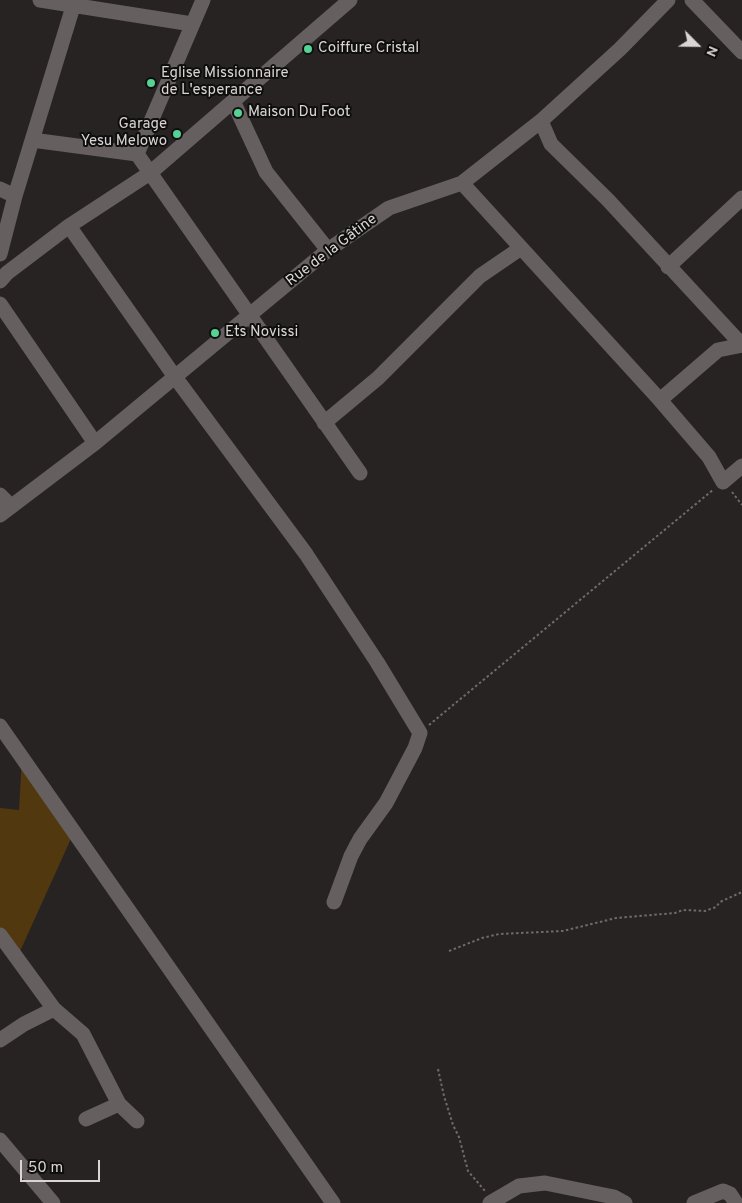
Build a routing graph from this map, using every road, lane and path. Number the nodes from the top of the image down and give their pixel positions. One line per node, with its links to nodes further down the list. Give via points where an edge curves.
1 (40, 0): 6 (street)
2 (204, 0): 7 (street)
3 (350, 0): 9 (street)
4 (668, 0): 10 (street, Rue de la Gâtine)
5 (692, 0): 8 (street)
6 (75, 3): 7 (street); 11 (street)
7 (192, 24): 12 (street)
8 (742, 52)
9 (233, 101): 13 (street); 20 (street, via 266,172)
10 (541, 121): 14 (street, Rue de la Gâtine); 22 (street, via 551,144 608,200)
11 (32, 140): 12 (street); 16 (street)
12 (137, 154): 13 (street)
13 (150, 173): 18 (street); 25 (street)
14 (462, 183): 19 (street); 20 (street, Rue de la Gâtine, via 388,208)
15 (0, 189): 16 (street)
16 (15, 196): 21 (street)
17 (742, 198): 22 (street)
18 (69, 226): 23 (street); 27 (street)
19 (521, 248): 28 (street); 29 (street, via 480,276 378,378)
20 (328, 250): 25 (street, Rue de la Gâtine)
21 (0, 254)
22 (668, 267): 26 (street)
23 (0, 281)
24 (0, 304): 30 (street)
25 (250, 316): 27 (street, Rue de la Gâtine); 29 (street)
26 (742, 345): 28 (street, via 718,350)
27 (175, 377): 30 (street, Rue de la Gâtine); 38 (street, via 306,554)
28 (660, 400): 33 (street, via 709,457)
29 (324, 422): 32 (street)
30 (95, 443): 36 (street, Rue de la Gâtine)
31 (742, 466): 33 (street)
32 (360, 473)
33 (723, 482): 35 (path); 38 (path)
34 (0, 495): 36 (street)
35 (742, 505)
36 (5, 510)
37 (0, 726): 52 (street)
38 (420, 733): 40 (street, via 386,802 351,856)
39 (742, 892): 42 (path, via 705,911 683,910 616,918 563,931 499,934)
40 (334, 902)
41 (0, 935): 43 (street)
42 (449, 951)
43 (54, 1009): 44 (street); 46 (street, via 83,1034)
44 (0, 1040)
45 (438, 1069): 50 (path, via 468,1171)
46 (119, 1104): 47 (street); 48 (street)
47 (86, 1119)
48 (138, 1121)
49 (0, 1140): 51 (street)
50 (491, 1202): 53 (street, via 519,1186 545,1183 614,1197)
51 (53, 1203)
52 (333, 1203)
53 (625, 1203)
54 (694, 1203): 55 (street, via 723,1191 730,1194)
55 (736, 1203)

